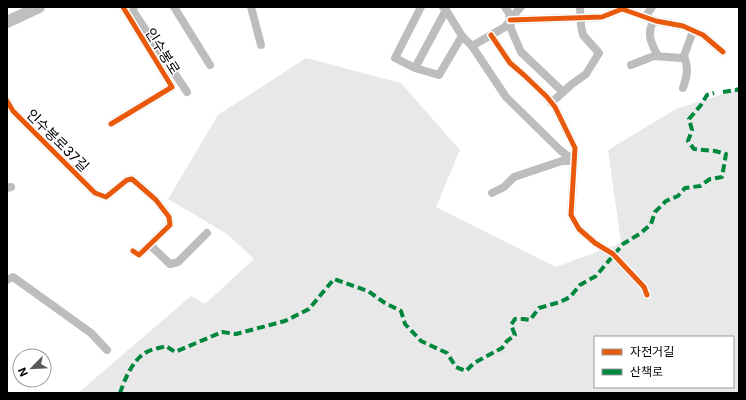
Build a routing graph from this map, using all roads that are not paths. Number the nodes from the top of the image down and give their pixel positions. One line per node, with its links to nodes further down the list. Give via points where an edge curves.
1 (39, 7): 15 (main road)
2 (123, 7): 32 (street, 인수봉로, via 172,87)
3 (134, 7): 28 (street, via 133,11)
4 (174, 7): 24 (street)
5 (251, 7): 19 (street)
6 (421, 7): 26 (street, via 395,58)
7 (505, 7): 14 (street)
8 (521, 7): 14 (street)
9 (580, 7): 12 (street)
10 (652, 7): 13 (street)
11 (444, 9): 18 (street); 26 (street)
12 (580, 18): 13 (street, via 602,17 622,8); 14 (street); 29 (street, via 583,35 599,53 586,74)
13 (649, 18): 16 (street); 22 (street, via 650,40)
14 (510, 20): 17 (street, via 505,27); 29 (street, via 511,29 522,52)
15 (7, 22)
16 (693, 30): 21 (street); 23 (street)
17 (490, 35): 20 (street); 31 (street, via 510,63)
18 (462, 36): 20 (street); 26 (street, via 440,75)
19 (261, 45)
20 (472, 46): 33 (street, via 506,96)
21 (723, 52)
22 (658, 56): 23 (street); 25 (street)
23 (684, 56): 27 (street, via 687,76)
24 (210, 65)
25 (631, 65)
26 (415, 68)
27 (683, 88)
28 (187, 92)
29 (563, 92): 31 (street)
30 (7, 101): 36 (street, 인수봉로37길, via 13,111 95,193 106,197 127,180 132,179 156,200 169,217 170,225)
31 (551, 103): 33 (street, via 575,148)
32 (111, 124)
33 (574, 161): 34 (street, via 562,161 514,177 504,187); 39 (street, via 571,215 578,229 613,254 644,287)
34 (492, 193)
35 (207, 233): 36 (street, via 178,262 170,264)
36 (150, 245): 37 (street, via 139,255)
37 (133, 251)
38 (7, 280): 40 (street, via 13,276 90,333)
39 (647, 295)
40 (106, 350)

